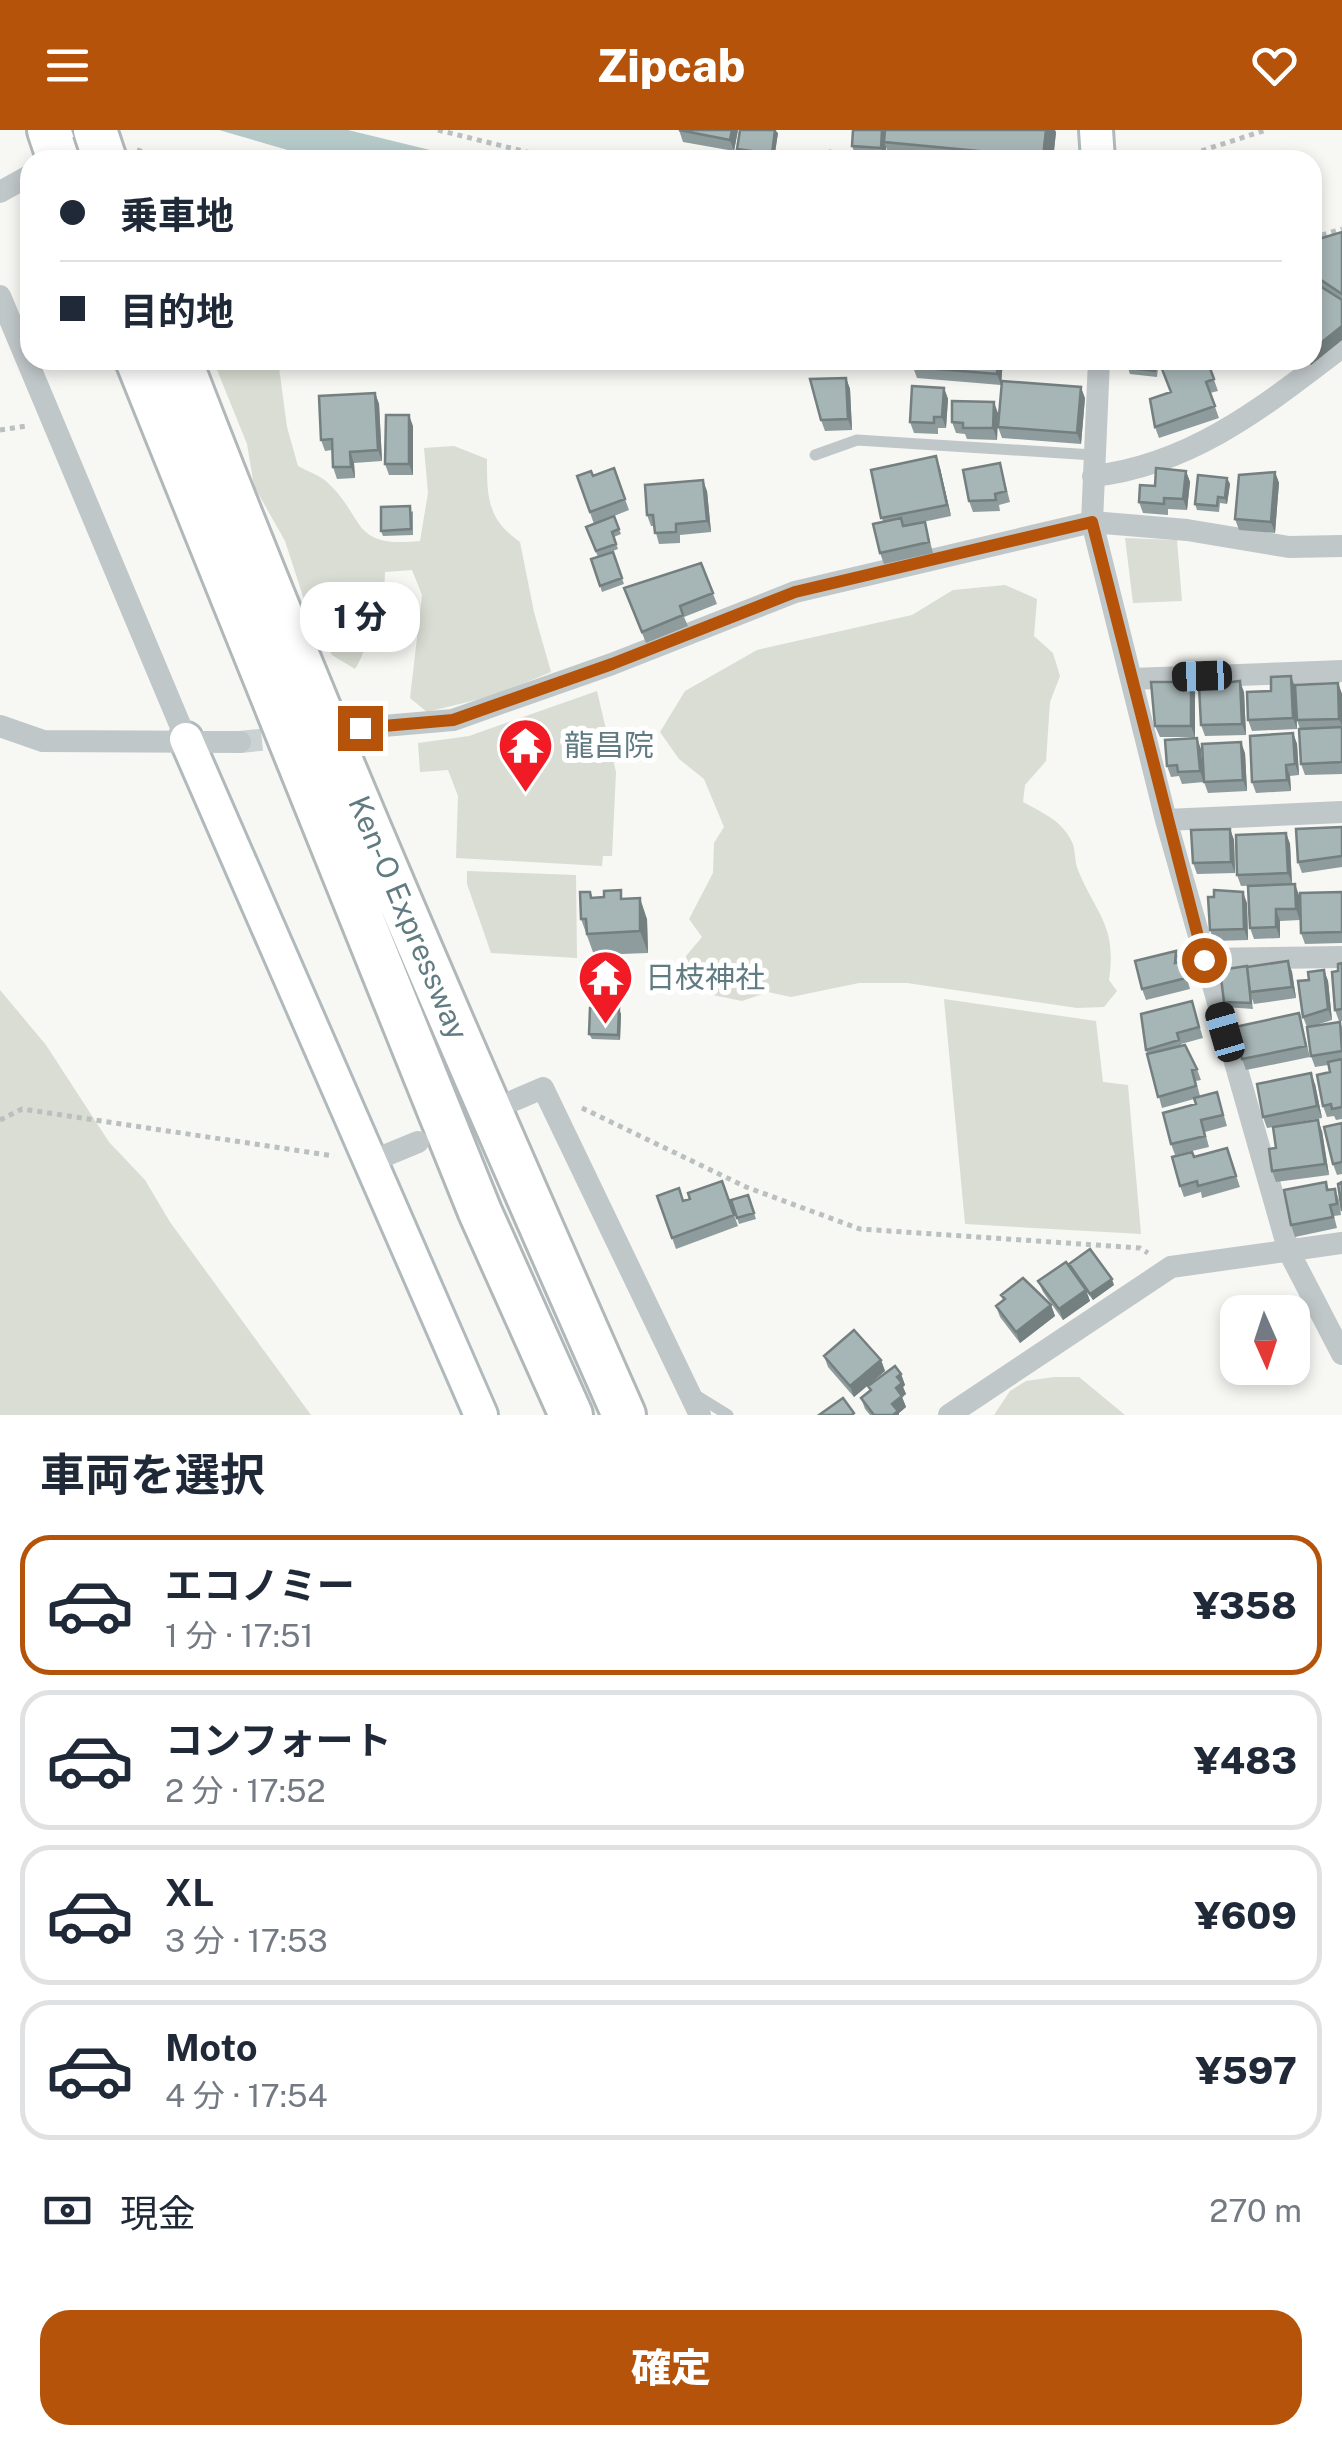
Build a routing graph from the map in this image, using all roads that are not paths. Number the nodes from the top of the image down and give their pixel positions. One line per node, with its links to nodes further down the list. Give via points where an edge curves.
1 (0, 296): 2 (street)
2 (20, 344)
3 (31, 370): 16 (street)
4 (141, 370): 30 (highway, Ken-O Expressway, via 480,1212)
5 (184, 370): 31 (highway, Ken-O Expressway, via 344,768)
6 (1099, 370): 9 (street)
7 (1311, 370): 9 (street, via 1227,432 1149,464)
8 (815, 455): 9 (lane, via 856,440)
9 (1094, 465): 10 (street)
10 (1092, 522): 11 (street, via 1289,547); 13 (street); 15 (street, via 795,592 453,720)
11 (1342, 546)
12 (1342, 671): 13 (street)
13 (1132, 679): 19 (street)
14 (0, 726): 16 (street, via 43,741)
15 (360, 728)
16 (186, 739): 17 (street); 24 (street)
17 (240, 742)
18 (1342, 812): 19 (street)
19 (1166, 820): 21 (street)
20 (1342, 956): 21 (street)
21 (1204, 960): 26 (street)
22 (515, 1100): 28 (street, via 543,1088)
23 (418, 1142): 24 (street)
24 (372, 1162): 29 (street)
25 (1342, 1243): 26 (street)
26 (1288, 1252): 27 (street); 34 (street, via 1171,1267)
27 (1342, 1354)
28 (690, 1392): 32 (street); 33 (lane)
29 (481, 1415)
30 (570, 1415)
31 (624, 1415)
32 (700, 1415)
33 (728, 1415)
34 (949, 1415)

